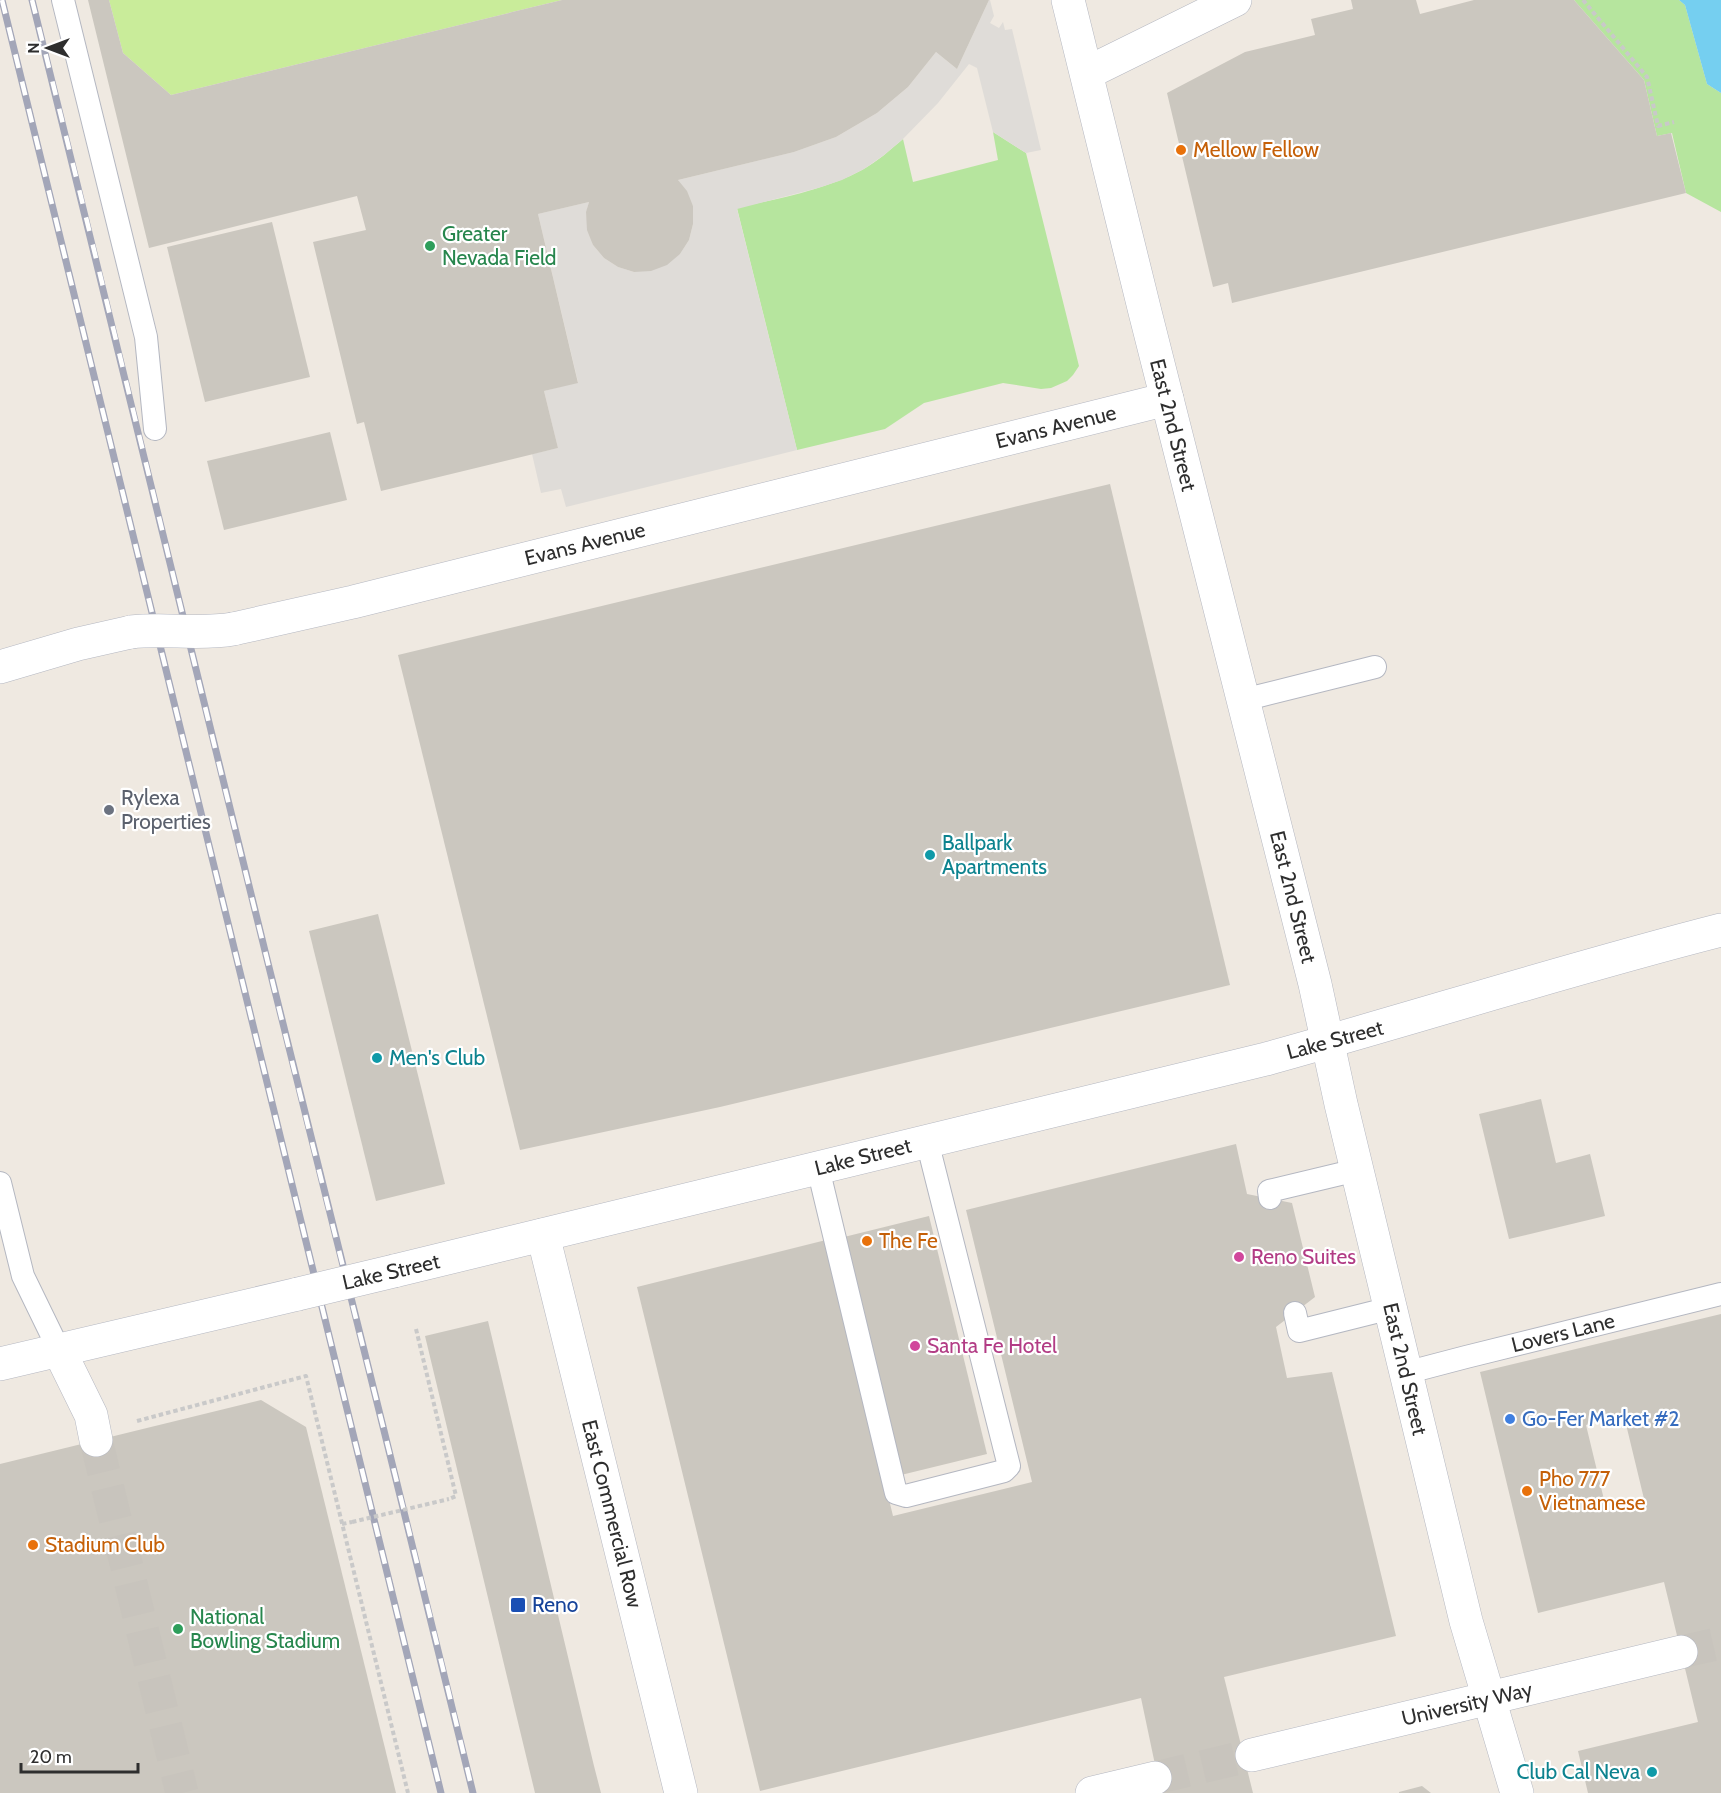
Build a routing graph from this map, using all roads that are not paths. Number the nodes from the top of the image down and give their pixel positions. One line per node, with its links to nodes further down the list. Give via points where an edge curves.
1 (63, 0): 6 (lane, via 146,337)
2 (1068, 0): 4 (main road, East 2nd Street)
3 (1225, 3): 4 (main road)
4 (1087, 73): 5 (main road, East 2nd Street)
5 (1167, 399): 7 (main road, Evans Avenue, bridge, via 353,602 233,629 131,632); 9 (main road, East 2nd Street)
6 (155, 429)
7 (0, 667)
8 (1375, 667): 9 (lane)
9 (1243, 700): 11 (main road, East 2nd Street)
10 (1721, 930): 11 (main road, Lake Street)
11 (1328, 1042): 12 (main road, Lake Street); 14 (main road, East 2nd Street)
12 (927, 1141): 13 (main road, Lake Street); 13 (lane, via 1009,1466 1004,1471 906,1496 896,1492)
13 (818, 1168): 17 (main road, Lake Street)
14 (1358, 1170): 16 (lane, via 1269,1191); 19 (main road, East 2nd Street)
15 (0, 1183): 21 (lane, via 23,1276)
16 (1270, 1198)
17 (543, 1235): 21 (main road, Lake Street, bridge); 29 (main road, East Commercial Row)
18 (1721, 1294): 23 (lane, Lovers Lane)
19 (1390, 1308): 20 (lane, via 1299,1331); 23 (main road, East 2nd Street)
20 (1294, 1313)
21 (59, 1350): 22 (main road, Lake Street); 24 (main road, via 91,1415)
22 (0, 1364)
23 (1406, 1373): 26 (main road, East 2nd Street)
24 (96, 1440)
25 (1681, 1652): 26 (main road, University Way)
26 (1488, 1697): 27 (main road, University Way); 31 (main road, East 2nd Street)
27 (1252, 1755)
28 (1155, 1778): 30 (main road)
29 (681, 1793)
30 (1092, 1793)
31 (1517, 1793)

